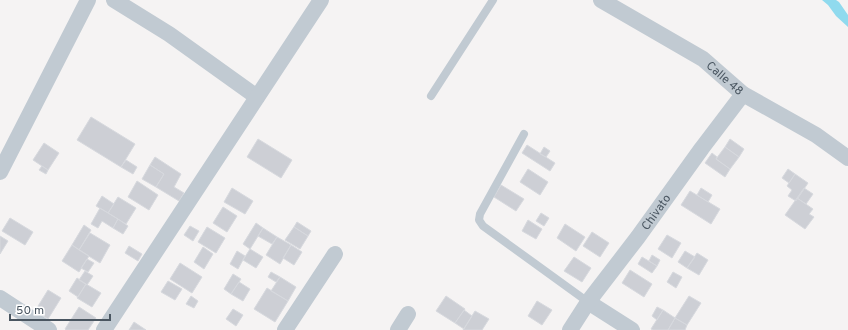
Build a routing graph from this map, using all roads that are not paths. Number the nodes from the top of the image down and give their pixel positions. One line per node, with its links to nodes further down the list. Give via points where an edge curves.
1 (88, 0): 11 (street)
2 (114, 0): 8 (street, via 169,34)
3 (321, 0): 8 (street)
4 (493, 0): 7 (lane)
5 (601, 0): 6 (street, Calle 48, via 703,59)
6 (743, 94): 10 (street, Calle 48, via 816,136); 14 (street, Chivato)
7 (431, 96)
8 (257, 97): 17 (street)
9 (524, 134): 14 (lane, via 479,220 483,226)
10 (848, 158)
11 (2, 165)
12 (335, 254): 18 (street)
13 (0, 298): 16 (street)
14 (588, 302): 20 (street, Chivato); 21 (street)
15 (408, 314): 19 (street)
16 (49, 330)
17 (104, 330)
18 (285, 330)
19 (398, 330)
20 (570, 330)
21 (632, 330)

